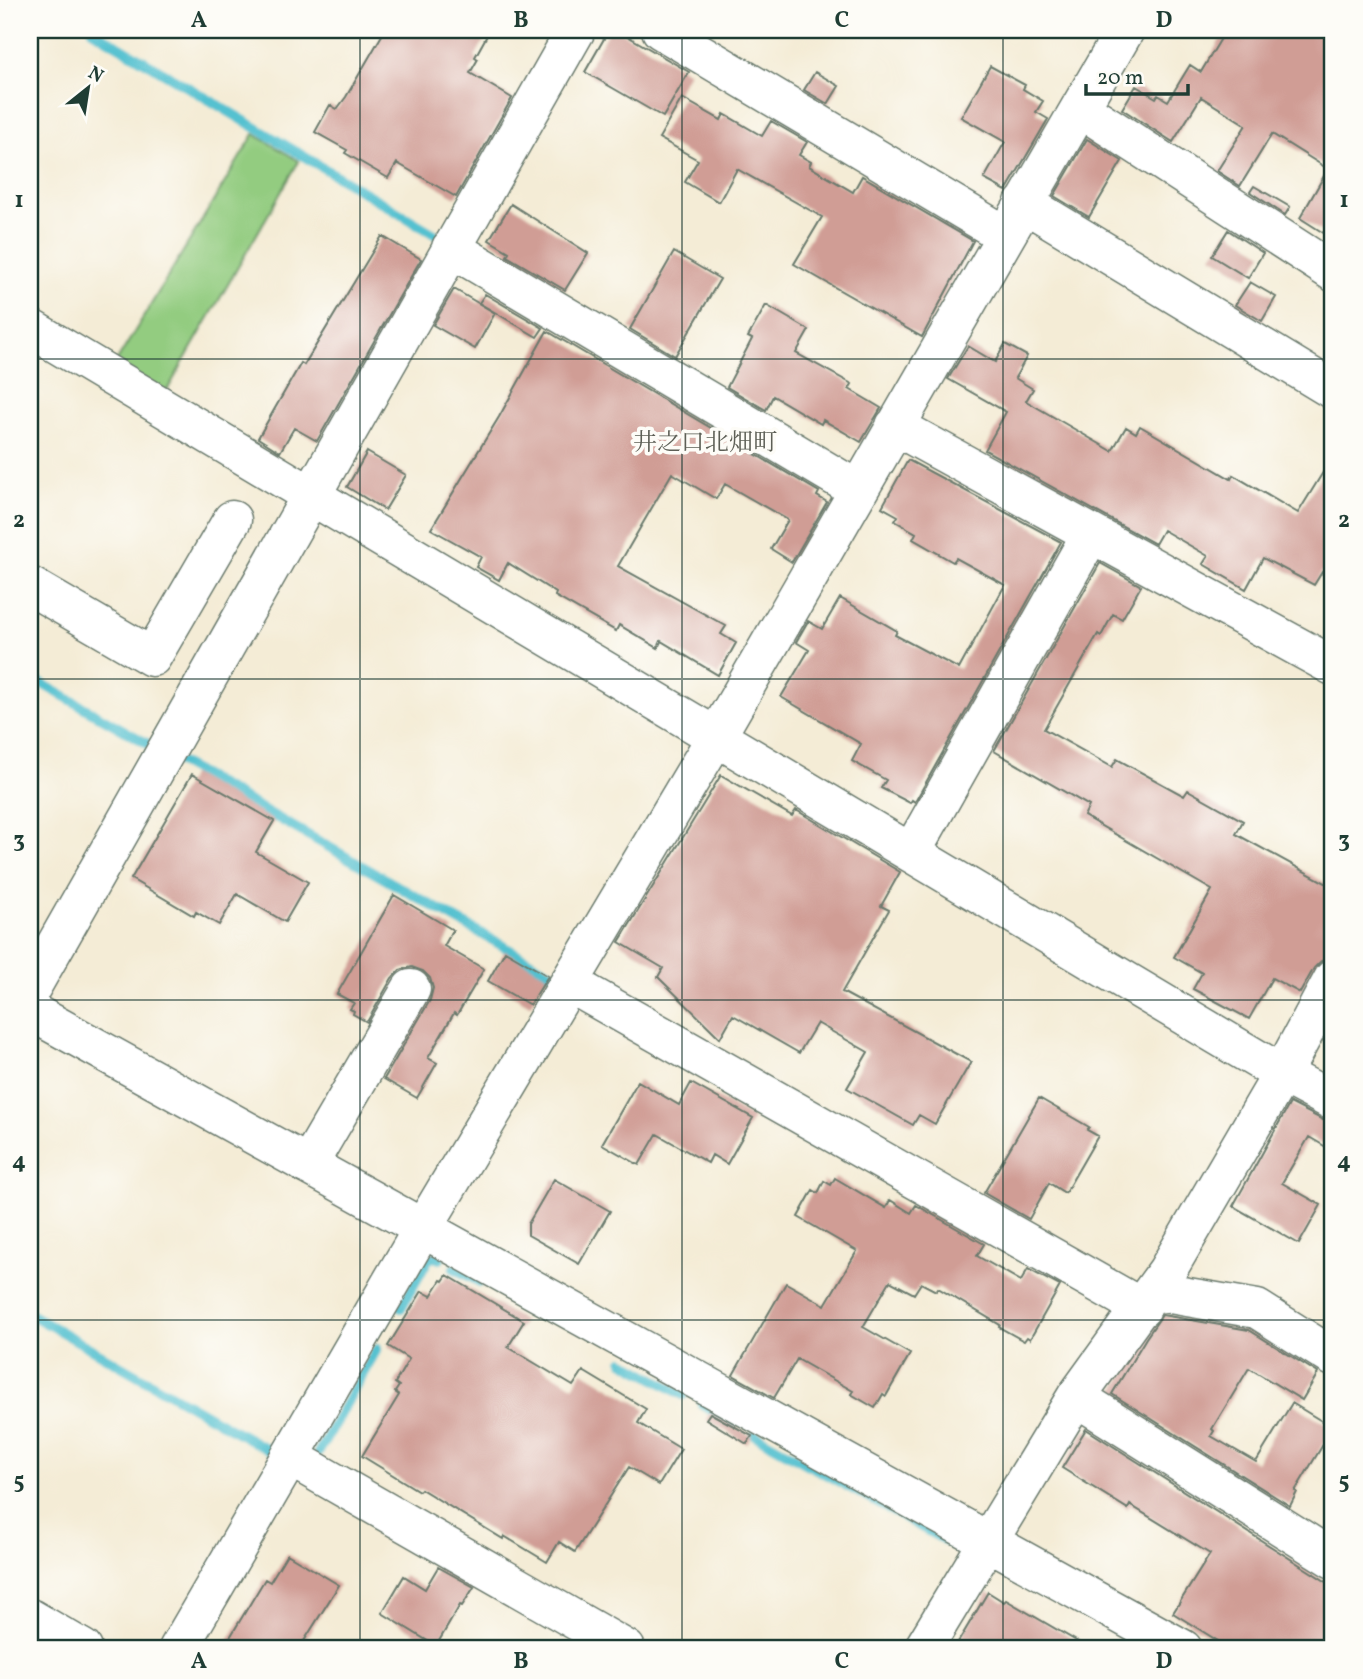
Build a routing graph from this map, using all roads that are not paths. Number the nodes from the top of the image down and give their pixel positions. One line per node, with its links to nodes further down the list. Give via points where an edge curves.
1 (576, 30): 6 (street)
2 (661, 30): 5 (street)
3 (1125, 30): 4 (street)
4 (1080, 108): 5 (street); 7 (street)
5 (1015, 219): 9 (street); 10 (street)
6 (452, 248): 11 (street); 12 (street)
7 (1333, 271)
8 (30, 328): 12 (street)
9 (1333, 390)
10 (895, 426): 11 (street); 14 (street)
11 (858, 490): 17 (street)
12 (311, 496): 17 (street); 22 (street)
13 (232, 520): 15 (street, via 152,657)
14 (1091, 534): 16 (street); 18 (street)
15 (30, 586)
16 (1333, 666)
17 (716, 737): 18 (street); 20 (street)
18 (911, 853): 24 (street)
19 (1333, 979): 24 (street)
20 (569, 983): 27 (street); 28 (street)
21 (411, 989): 26 (street)
22 (30, 990)
23 (30, 1011): 26 (street)
24 (1282, 1074): 25 (street); 28 (street)
25 (1333, 1101)
26 (308, 1165): 27 (street)
27 (423, 1228): 31 (street); 32 (street)
28 (1147, 1300): 29 (street, via 1257,1309); 30 (street)
29 (1333, 1357)
30 (1076, 1397): 32 (street); 33 (street)
31 (290, 1457): 36 (street); 37 (street)
32 (989, 1542): 38 (street); 39 (street)
33 (1333, 1559)
34 (30, 1618): 35 (street)
35 (83, 1649)
36 (178, 1649)
37 (626, 1649)
38 (923, 1649)
39 (1183, 1649)

